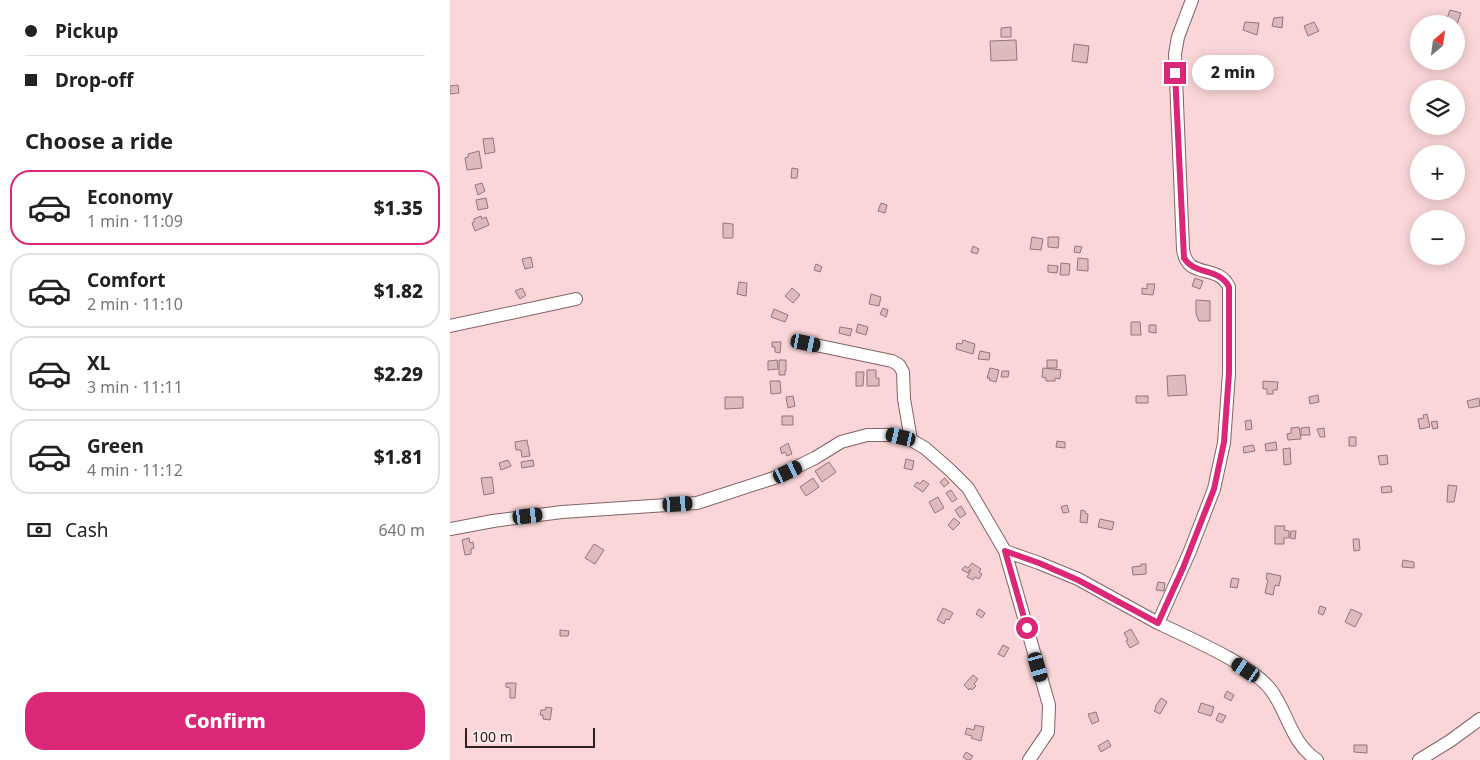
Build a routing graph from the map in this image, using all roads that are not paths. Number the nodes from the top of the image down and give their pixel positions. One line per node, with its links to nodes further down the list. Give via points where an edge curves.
1 (1192, 0): 8 (street, via 1175,54 1183,249 1187,264 1220,276 1229,287 1229,373 1224,442 1214,489)
2 (576, 299): 3 (street)
3 (450, 326)
4 (806, 343): 5 (street, via 899,365 903,372)
5 (911, 440): 6 (street, via 891,435 867,435 841,442 774,478 697,503 562,512); 7 (street, via 968,488)
6 (450, 529)
7 (1005, 551): 8 (street, via 1078,580); 10 (street, via 1049,705 1048,732)
8 (1158, 623): 11 (street, via 1258,678 1270,690 1299,744)
9 (1480, 719): 12 (street)
10 (1029, 760)
11 (1316, 760)
12 (1418, 760)

